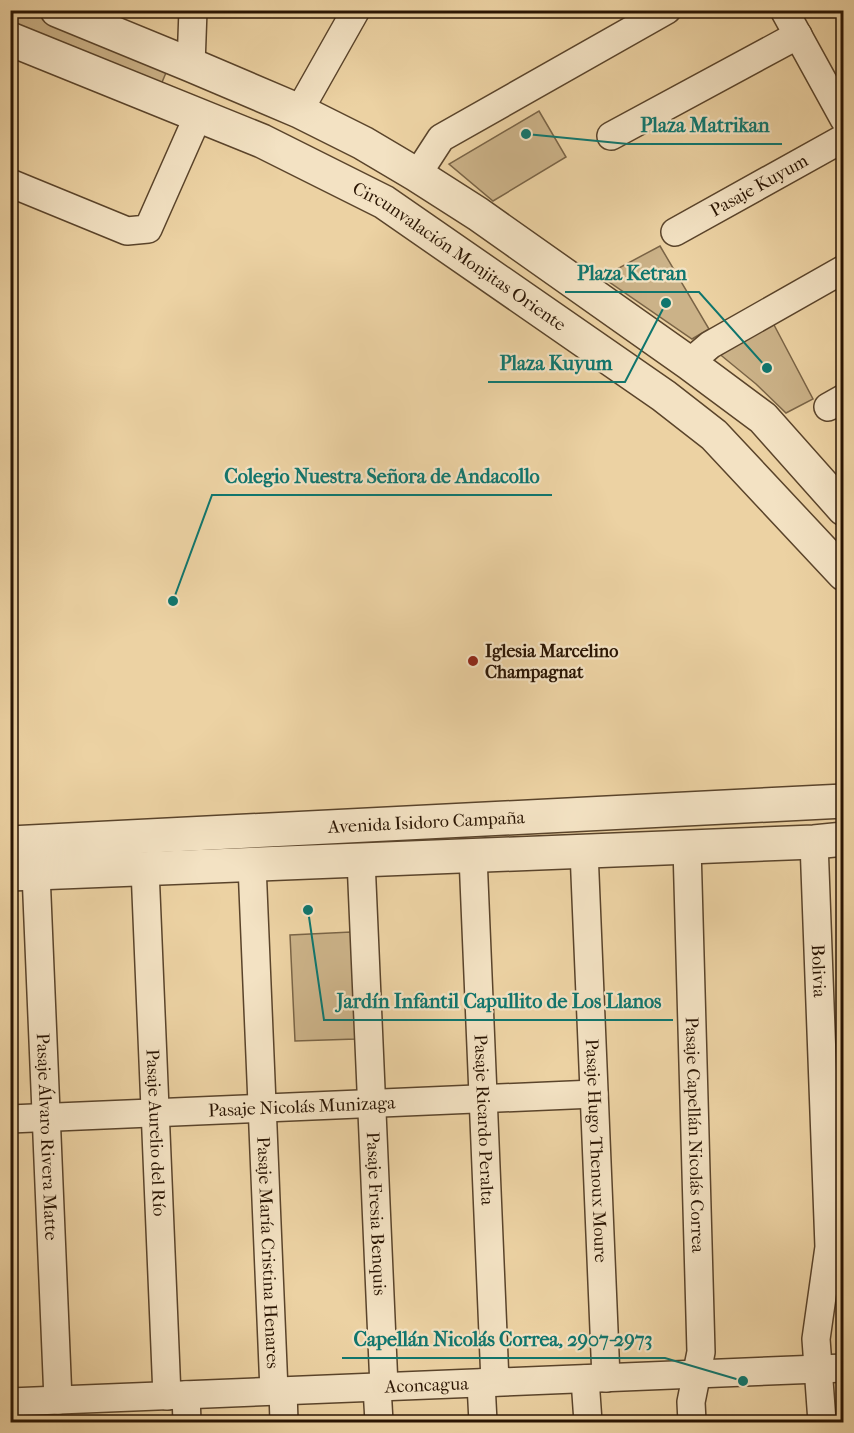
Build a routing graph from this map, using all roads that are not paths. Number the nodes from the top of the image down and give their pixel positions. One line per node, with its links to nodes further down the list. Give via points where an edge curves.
1 (57, 10): 8 (street)
2 (193, 10): 8 (street)
3 (356, 10): 10 (street)
4 (667, 10): 15 (street, via 441,138)
5 (784, 10): 6 (street)
6 (798, 35): 9 (street); 13 (street)
7 (10, 39): 11 (street, Circunvalación Monjitas Oriente)
8 (191, 65): 10 (street)
9 (834, 80): 12 (street)
10 (299, 111): 15 (street)
11 (198, 116): 16 (street, via 148,230 127,231); 21 (street, Circunvalación Monjitas Oriente, via 262,141 384,202 664,396 714,435)
12 (843, 119)
13 (611, 136)
14 (843, 138): 17 (street, Pasaje Kuyum)
15 (417, 175): 19 (street)
16 (10, 183)
17 (675, 232)
18 (843, 269): 19 (street, via 710,345)
19 (689, 363): 20 (street, via 763,418)
20 (843, 509)
21 (843, 574)
22 (843, 801): 24 (street, Avenida Isidoro Campaña)
23 (829, 841): 25 (street, Avenida Isidoro Campaña); 39 (street, Bolivia, via 829,1248 816,1339)
24 (10, 843)
25 (687, 847): 26 (street, Avenida Isidoro Campaña); 40 (street, Pasaje Capellán Nicolás Correa, via 701,1352)
26 (584, 851): 27 (street, Avenida Isidoro Campaña); 32 (street, Pasaje Hugo Thenoux Moure)
27 (473, 856): 28 (street, Avenida Isidoro Campaña); 33 (street, Pasaje Ricardo Peralta)
28 (361, 860): 29 (street, Avenida Isidoro Campaña); 34 (street, Pasaje Fresia Benquis)
29 (252, 865): 30 (street, Avenida Isidoro Campaña); 35 (street, Pasaje María Cristina Henares)
30 (145, 869): 31 (street, Avenida Isidoro Campaña); 36 (street, Pasaje Aurelio del Río)
31 (23, 873): 37 (street, Pasaje Álvaro Rivera Matte)
32 (594, 1094): 33 (street, Pasaje Nicolás Munizaga); 41 (street, Pasaje Hugo Thenoux Moure)
33 (483, 1098): 34 (street, Pasaje Nicolás Munizaga); 42 (street, Pasaje Ricardo Peralta)
34 (372, 1103): 35 (street, Pasaje Nicolás Munizaga); 43 (street, Pasaje Fresia Benquis)
35 (262, 1108): 36 (street, Pasaje Nicolás Munizaga); 44 (street, Pasaje María Cristina Henares)
36 (155, 1112): 37 (street, Pasaje Nicolás Munizaga); 45 (street, Pasaje Aurelio del Río)
37 (46, 1117): 38 (street, Pasaje Nicolás Munizaga); 46 (street, Pasaje Álvaro Rivera Matte)
38 (10, 1119)
39 (831, 1369): 40 (street, Aconcagua); 55 (street, Bolivia)
40 (696, 1374): 41 (street, Aconcagua); 54 (street, Pasaje Capellán Nicolás Correa)
41 (596, 1378): 42 (street, Aconcagua); 53 (street, Pasaje Hugo Thenoux Moure)
42 (488, 1383): 43 (street, Aconcagua); 52 (street, Pasaje Ricardo Peralta)
43 (380, 1387): 44 (street, Aconcagua); 51 (street, Pasaje Fresia Benquis)
44 (278, 1391): 45 (street, Aconcagua); 50 (street, Pasaje María Cristina Henares)
45 (177, 1395): 48 (street, Aconcagua); 49 (street, Pasaje Aurelio del Río)
46 (58, 1400): 47 (street, Aconcagua); 48 (street, Aconcagua)
47 (10, 1402)
48 (88, 1411)
49 (187, 1422)
50 (284, 1422)
51 (379, 1422)
52 (483, 1422)
53 (588, 1422)
54 (692, 1422)
55 (822, 1422)

